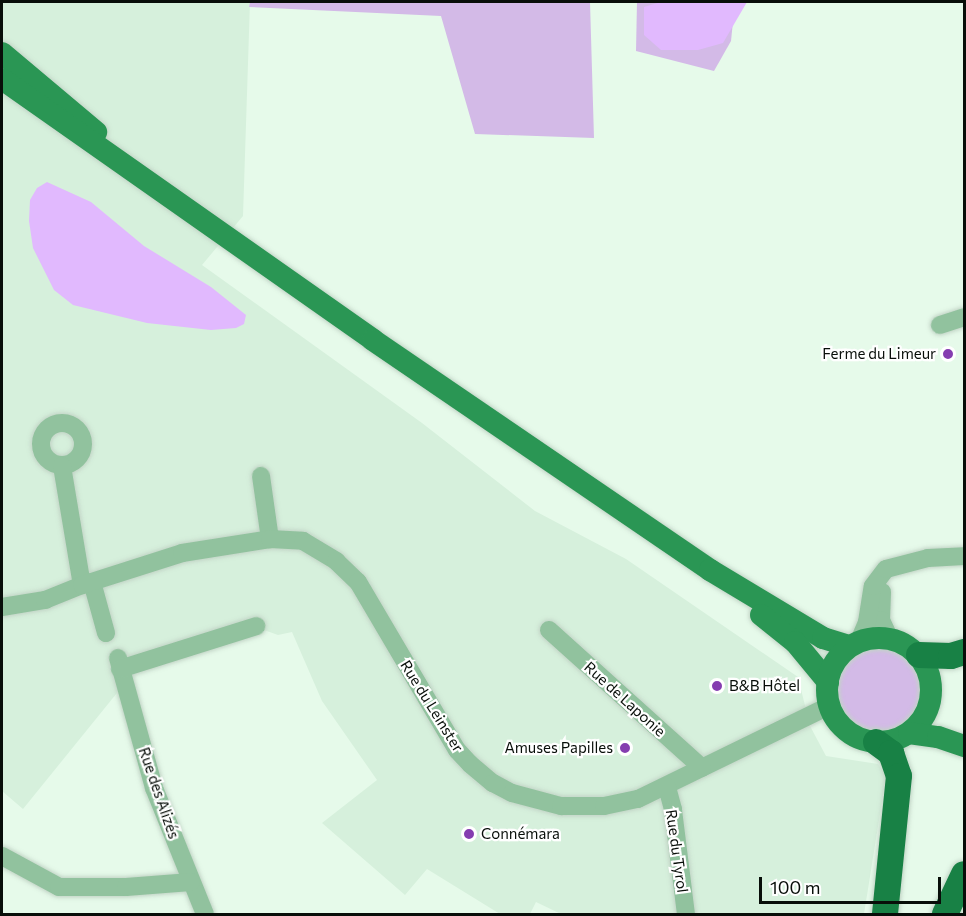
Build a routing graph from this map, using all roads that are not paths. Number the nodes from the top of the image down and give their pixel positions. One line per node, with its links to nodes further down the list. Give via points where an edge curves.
1 (2, 53): 3 (main road)
2 (2, 79): 3 (main road)
3 (194, 213): 11 (main road)
4 (964, 317): 5 (street)
5 (940, 325)
6 (62, 466): 12 (street)
7 (261, 476): 8 (street)
8 (270, 539): 12 (street, Rue du Leinster, via 182,553); 28 (street, Rue du Leinster, via 303,541 336,561 358,582 457,750 493,783 534,801 580,807 638,800)
9 (964, 556): 10 (street)
10 (906, 563): 17 (street, via 888,578 881,598 881,620); 18 (street, via 886,569 877,579 867,622)
11 (710, 570): 18 (main road, via 823,638); 21 (main road, via 795,642)
12 (87, 583): 13 (street, Rue du Leinster, via 45,600); 16 (street)
13 (2, 607)
14 (256, 626): 31 (street, Rue des Alizés, via 119,664 154,788)
15 (549, 630): 27 (street, Rue de Laponie)
16 (106, 633)
17 (891, 639): 18 (main road, via 873,638); 20 (main road)
18 (854, 644): 21 (main road, via 837,659)
19 (964, 652): 20 (highway, via 951,656)
20 (918, 655): 22 (main road, via 931,682)
21 (828, 682): 23 (main road)
22 (930, 703): 24 (main road, via 922,720); 26 (main road)
23 (829, 706): 25 (main road, via 851,734); 27 (street, Rue du Leinster)
24 (909, 733): 25 (main road); 26 (main road)
25 (876, 742): 35 (highway, via 891,753 899,776)
26 (964, 745)
27 (702, 768): 28 (street, Rue du Leinster)
28 (667, 787): 34 (street, Rue du Tyrol)
29 (2, 856): 31 (street, via 59,886 71,888)
30 (964, 874): 36 (highway)
31 (191, 882): 33 (street, Rue des Alizés)
32 (964, 910): 37 (highway)
33 (206, 915)
34 (686, 915)
35 (885, 915)
36 (945, 915)
37 (962, 915)

